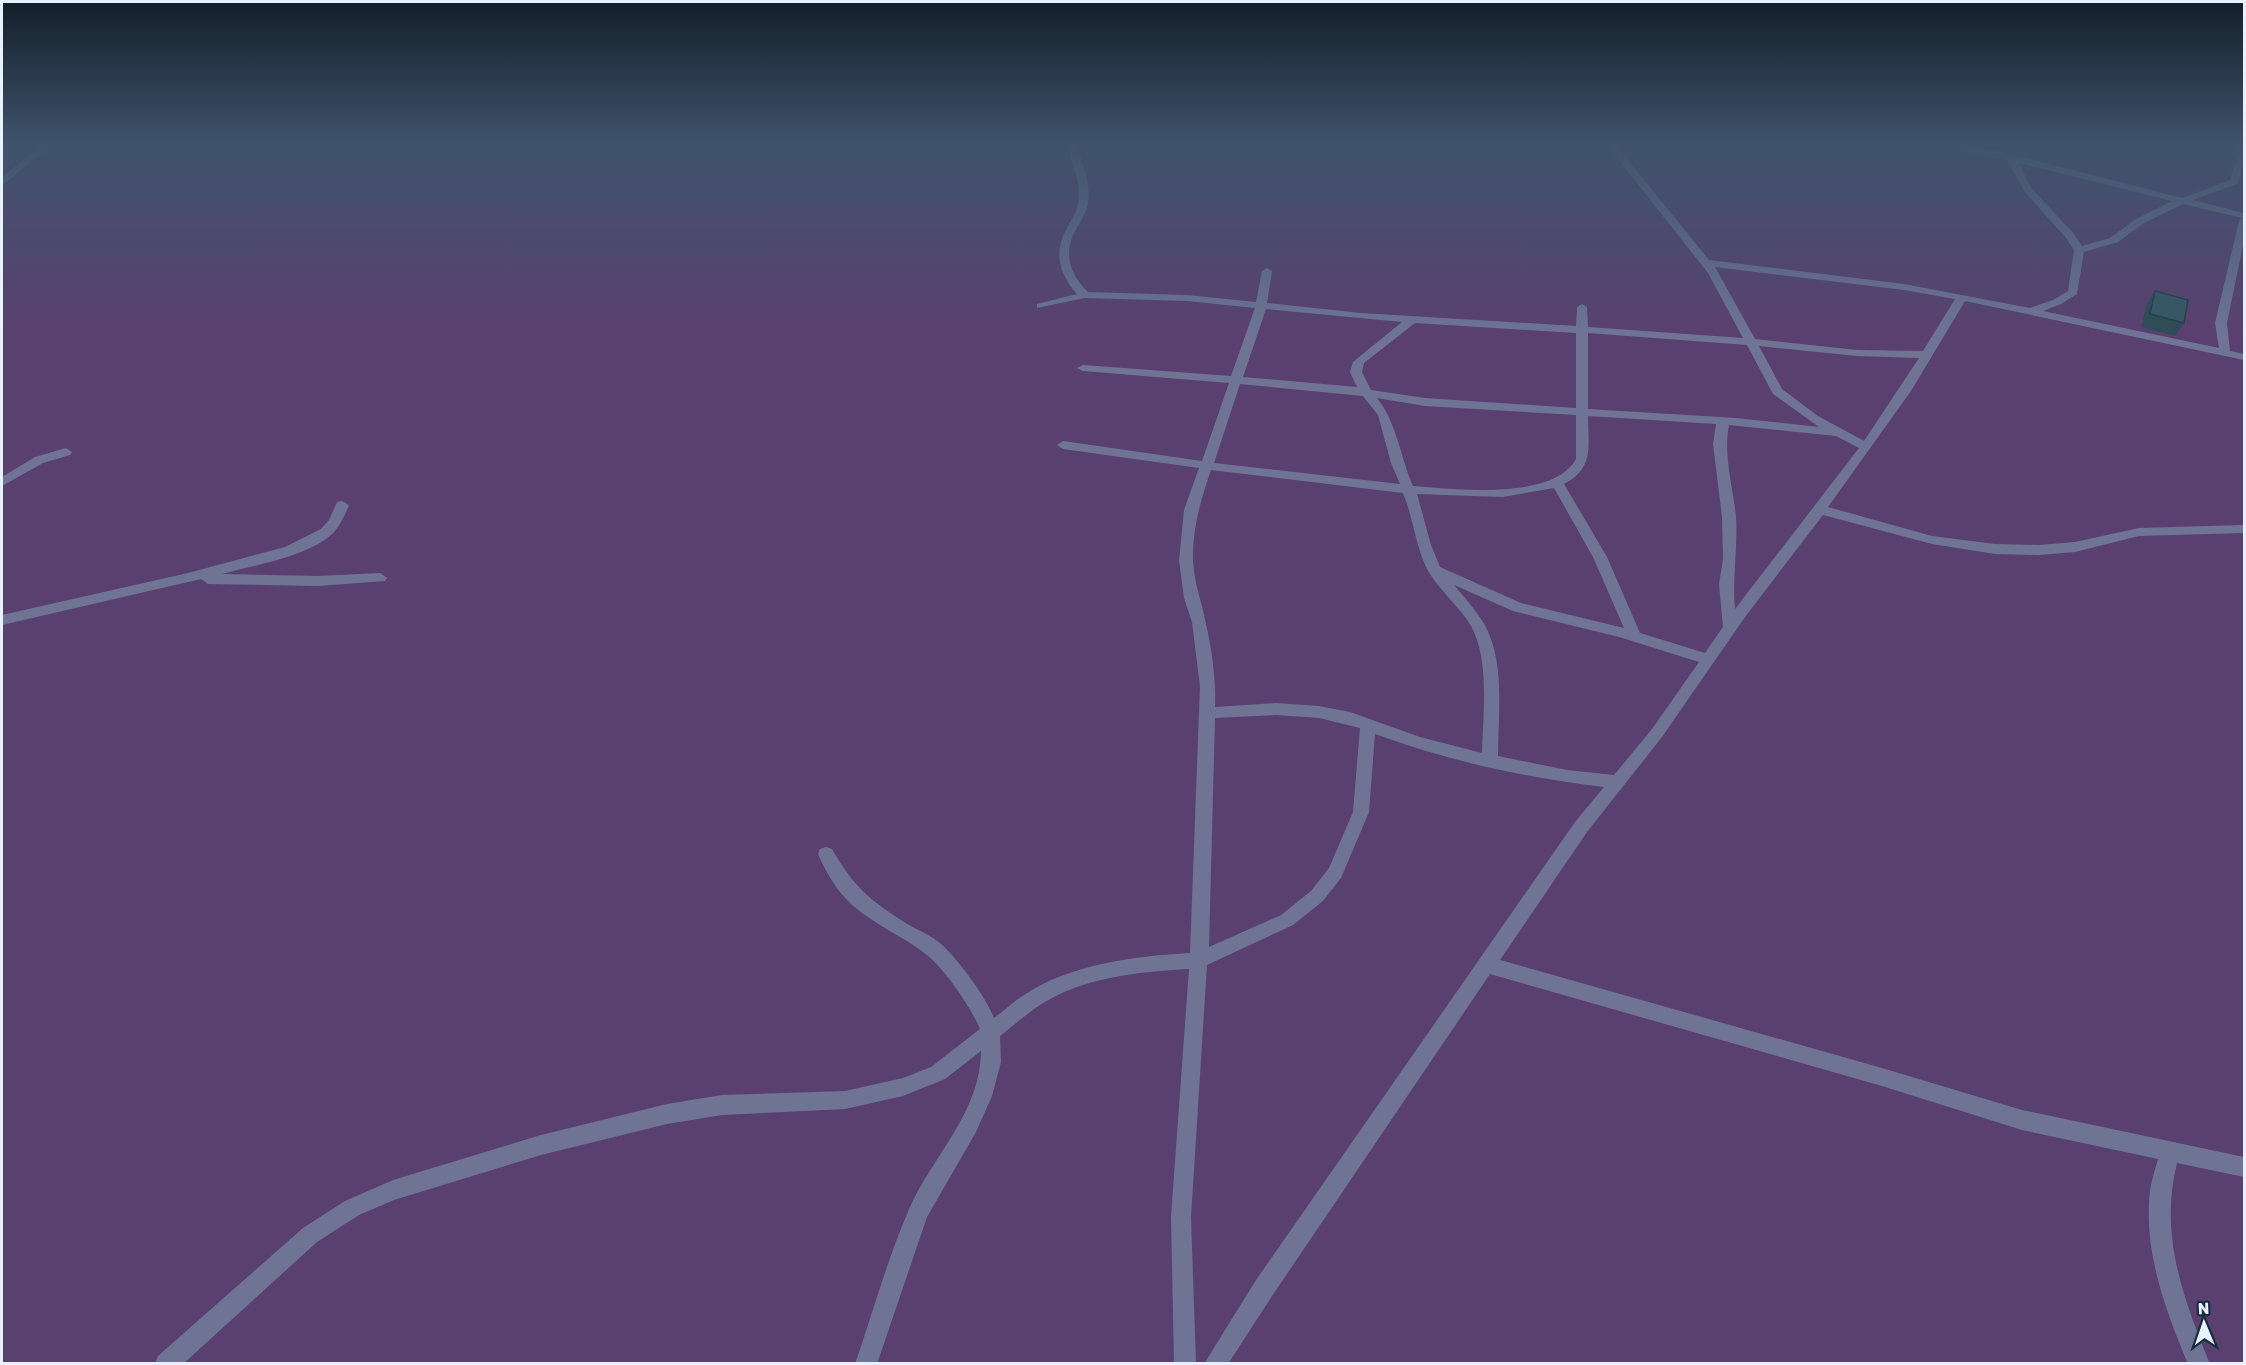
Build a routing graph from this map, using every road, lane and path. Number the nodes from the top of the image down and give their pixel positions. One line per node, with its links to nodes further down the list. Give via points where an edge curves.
1 (1081, 209): 11 (street, via 1066,238 1063,257 1068,275)
2 (1663, 209): 9 (street)
3 (2045, 209): 8 (street)
4 (2163, 209): 8 (street, via 2114,240)
5 (2214, 209): 6 (street)
6 (2244, 216)
7 (2244, 221): 20 (street, via 2223,312)
8 (2079, 250): 16 (street, via 2073,291)
9 (1707, 263): 12 (street); 19 (street, via 1726,292)
10 (1267, 271): 14 (street)
11 (1084, 295): 13 (street); 14 (street, via 1187,298)
12 (1962, 297): 16 (street); 21 (street)
13 (1041, 306)
14 (1261, 307): 17 (street); 24 (street)
15 (1582, 307): 18 (street)
16 (2032, 311): 20 (street)
17 (1411, 320): 18 (street); 25 (street, via 1359,362 1356,372)
18 (1581, 330): 19 (street); 26 (street)
19 (1749, 342): 21 (street, via 1857,353); 28 (street, via 1780,395)
20 (2224, 353): 22 (street)
21 (1928, 355): 30 (street)
22 (2244, 357)
23 (1083, 368): 24 (street)
24 (1234, 379): 25 (street); 32 (street)
25 (1367, 392): 26 (street, via 1425,402); 35 (street, via 1383,415)
26 (1581, 411): 27 (street); 34 (street, via 1582,459 1571,475)
27 (1723, 422): 28 (street); 43 (street, via 1719,444 1729,517 1726,584)
28 (1835, 432): 30 (street)
29 (1063, 445): 32 (street)
30 (1866, 447): 37 (street)
31 (66, 452): 33 (street, via 39,460)
32 (1206, 464): 35 (street); 46 (street, via 1191,510 1186,560 1199,622)
33 (2, 482)
34 (1557, 482): 35 (street, via 1502,493); 44 (street, via 1625,608)
35 (1408, 489): 39 (street)
36 (342, 505): 40 (street, via 332,526 309,542)
37 (1820, 510): 38 (street, via 1932,540 1995,549 2075,547 2139,532); 43 (street)
38 (2244, 529)
39 (1434, 569): 44 (street, via 1518,607); 48 (street, via 1477,624 1485,641 1491,679)
40 (190, 578): 41 (street); 42 (street)
41 (380, 578)
42 (2, 620)
43 (1730, 627): 45 (street)
44 (1634, 636): 45 (street)
45 (1708, 660): 49 (street)
46 (1208, 713): 47 (street, via 1276,709 1319,712); 51 (street)
47 (1368, 725): 48 (street, via 1418,743); 51 (street, via 1361,812 1335,873 1317,896 1287,920)
48 (1490, 761): 49 (street)
49 (1617, 782): 52 (street, via 1581,827)
50 (826, 854): 53 (street, via 855,897 935,950 979,1004)
51 (1199, 960): 53 (street, via 1151,963 1085,976 1032,1000); 58 (street, via 1181,1217)
52 (1488, 964): 54 (street, via 2022,1120); 59 (street)
53 (991, 1034): 56 (street, via 938,1073 903,1087 845,1100 722,1105 668,1114 541,1145 393,1190 352,1208 310,1235); 57 (street, via 991,1062 982,1096 918,1212)
54 (2170, 1150): 55 (street); 60 (street, via 2159,1204 2164,1258 2182,1326)
55 (2244, 1167)
56 (166, 1364)
57 (866, 1364)
58 (1185, 1364)
59 (1215, 1364)
60 (2199, 1364)

